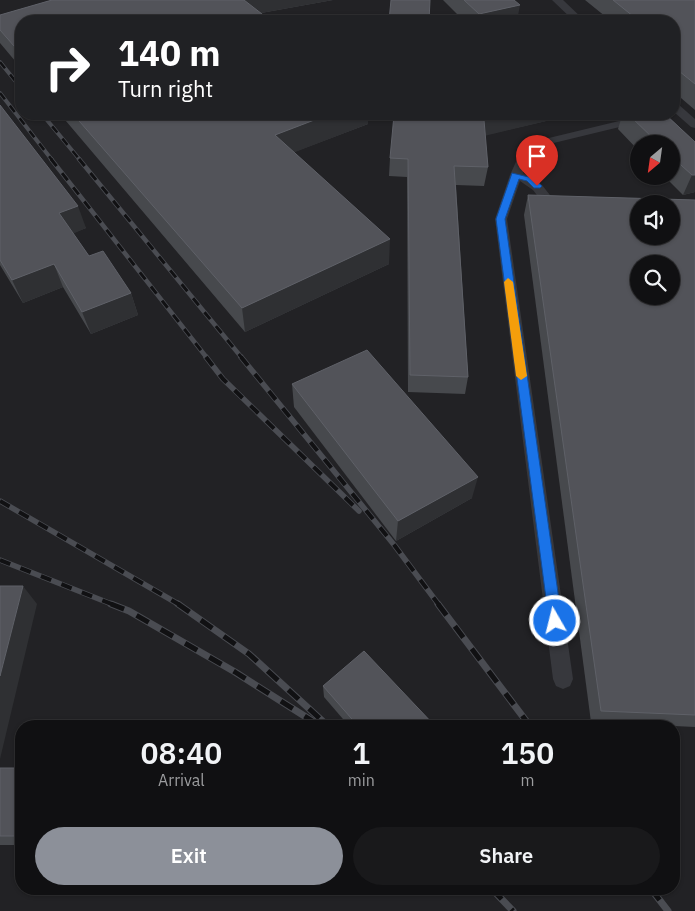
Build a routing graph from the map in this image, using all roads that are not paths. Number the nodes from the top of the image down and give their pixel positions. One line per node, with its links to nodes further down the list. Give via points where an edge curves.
1 (557, 0): 2 (lane)
2 (573, 15)
3 (680, 113): 5 (lane)
4 (636, 120): 6 (lane, via 528,146)
5 (695, 125)
6 (516, 175): 7 (lane, via 530,180 545,193 553,208); 8 (lane, via 501,219)
7 (572, 208)
8 (563, 680)

